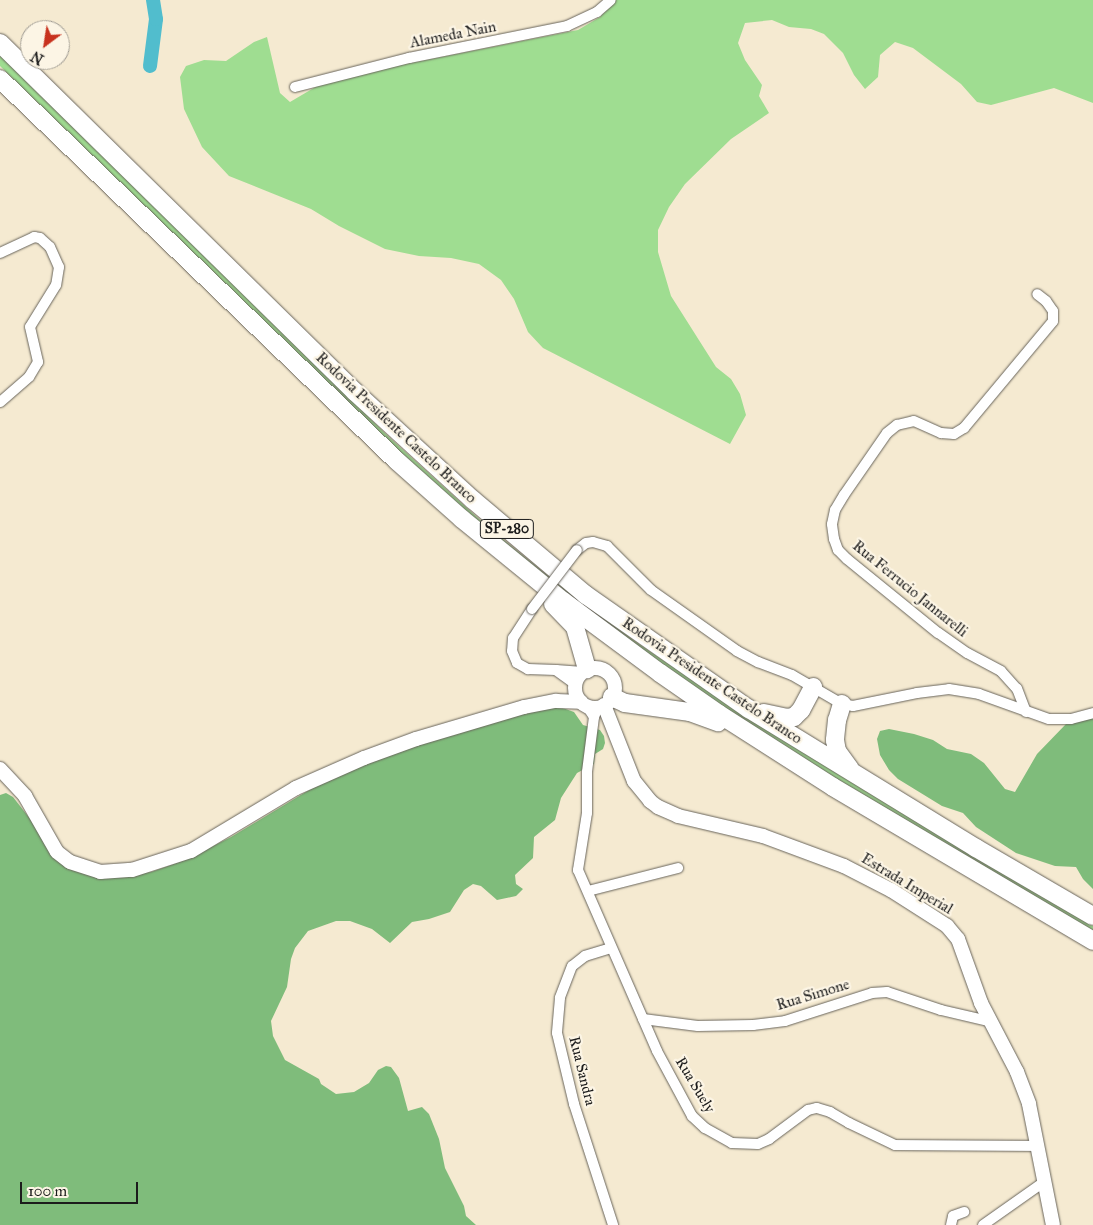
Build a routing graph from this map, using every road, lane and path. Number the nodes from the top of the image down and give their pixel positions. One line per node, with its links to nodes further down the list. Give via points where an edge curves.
1 (611, 0): 4 (street, Alameda Nain, via 596,12 567,26 409,58)
2 (0, 43): 14 (highway, Rodovia Presidente Castelo Branco / SP-280, via 355,392 473,500 586,594)
3 (0, 79): 8 (highway, Rodovia Presidente Castelo Branco / SP-280, via 397,461)
4 (295, 87)
5 (0, 253): 7 (street, via 40,238 50,247 59,266 56,285 30,328 38,362 29,377)
6 (1037, 294): 15 (street, Rua Ferrucio Jannarelli, via 1053,311 1053,321 964,428 954,434 940,433 914,421 897,425 844,494 832,524 838,550 847,559 938,633 1001,671 1017,689)
7 (0, 402)
8 (462, 519): 9 (highway, via 575,627); 19 (highway, Rodovia Presidente Castelo Branco / SP-280, via 563,601 660,673)
9 (580, 678): 10 (street, bridge, via 556,670 528,669 518,663 512,650 513,638 577,550 593,542 607,546 651,590 737,651); 11 (street); 13 (street, via 575,692); 13 (street, via 600,668 610,674 615,685)
10 (813, 687): 12 (street); 14 (highway, via 794,717)
11 (556, 701): 13 (street); 17 (street, via 468,722 364,758 296,788 191,851 132,870 100,872 70,862 57,852 25,796)
12 (842, 704): 15 (street, via 853,706 949,689 979,694); 18 (highway, via 837,720 837,751)
13 (596, 706): 19 (highway, via 625,703 690,712 714,719); 21 (street, Rua Suely, via 587,772 588,813 578,870); 26 (street, Estrada Imperial, via 634,782 658,807 678,816 762,836 844,866 891,890 947,926 965,955)
14 (748, 709): 18 (highway, Rodovia Presidente Castelo Branco / SP-280)
15 (1026, 712): 16 (street, via 1049,719)
16 (1093, 714)
17 (0, 769)
18 (855, 775): 22 (highway, Rodovia Presidente Castelo Branco / SP-280)
19 (833, 787): 23 (highway, Rodovia Presidente Castelo Branco / SP-280)
20 (678, 868): 21 (street)
21 (588, 891): 24 (street, Rua Suely)
22 (1093, 916)
23 (1093, 942)
24 (611, 948): 25 (street, Rua Suely); 30 (street, Rua Sandra, via 585,956 572,966 560,998 557,1033 574,1104)
25 (642, 1019): 26 (street, Rua Simone, via 698,1026 753,1025 785,1021 872,993 887,992); 27 (street, Rua Suely, via 692,1116 705,1128 732,1143 758,1144 769,1140 800,1115 817,1108 895,1145)
26 (988, 1021): 27 (street, Estrada Imperial, via 1017,1072 1029,1104)
27 (1038, 1146): 28 (street, Estrada Imperial)
28 (1044, 1182): 32 (street); 33 (street, Estrada Imperial)
29 (964, 1212): 31 (street, via 953,1216)
30 (613, 1225)
31 (951, 1225)
32 (983, 1225)
33 (1053, 1225)

